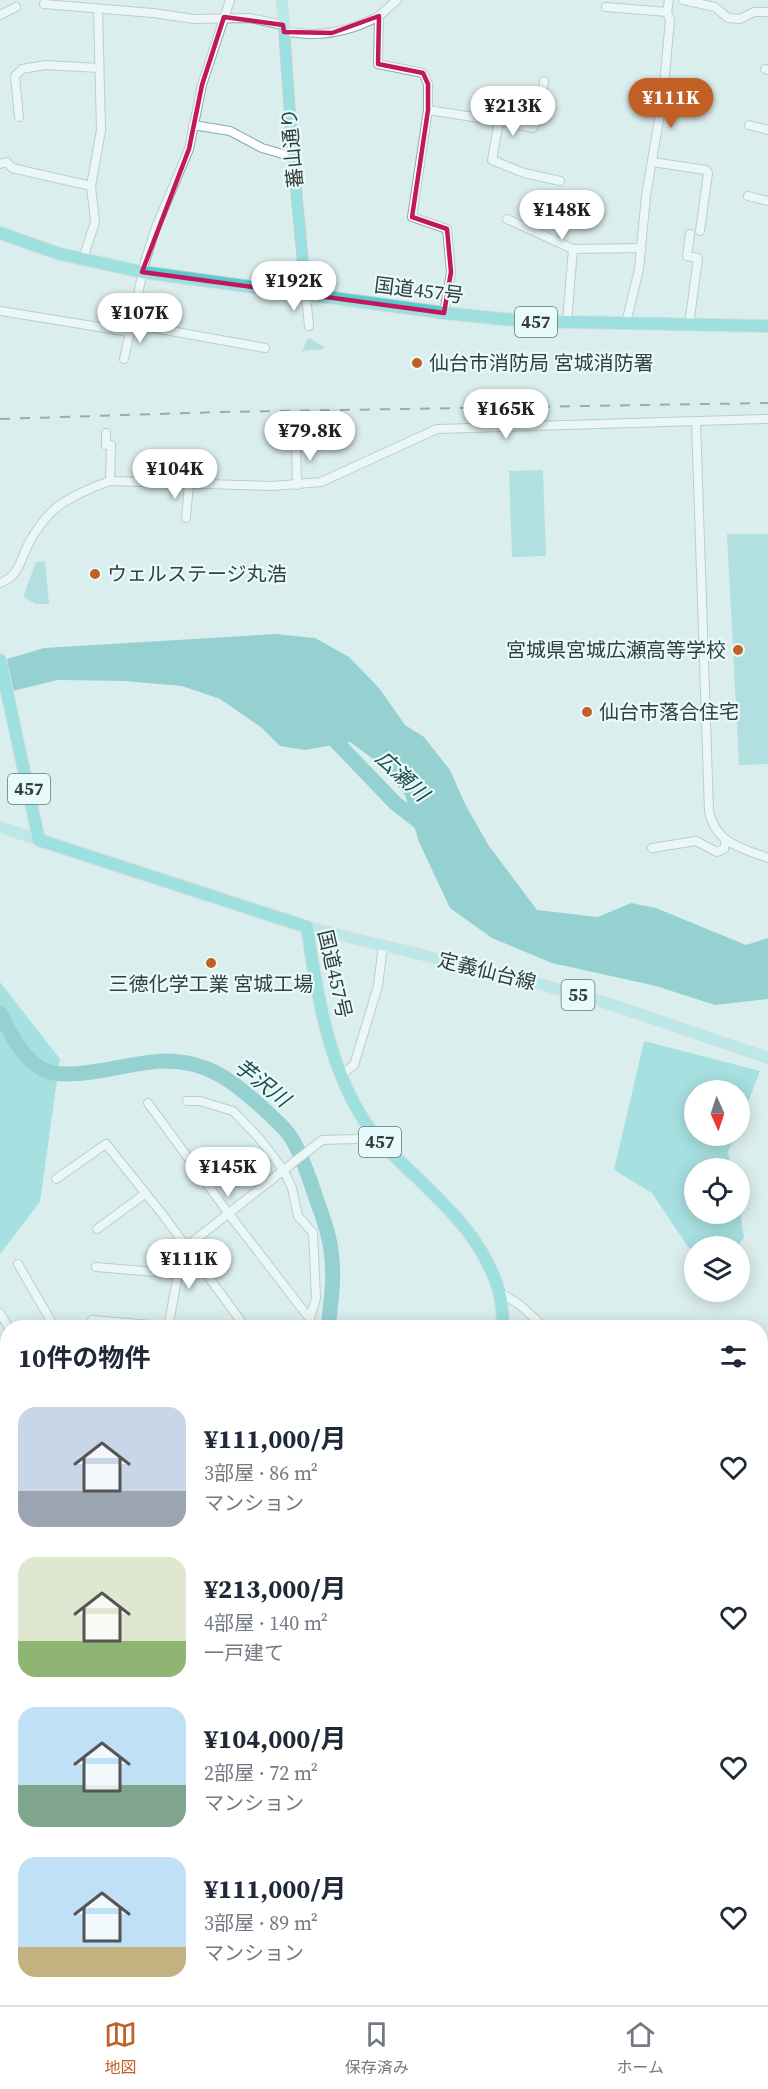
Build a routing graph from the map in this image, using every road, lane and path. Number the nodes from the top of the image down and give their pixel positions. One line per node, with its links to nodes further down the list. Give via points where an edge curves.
1 (230, 0): 14 (street)
2 (282, 0): 15 (main road, 蕃山通り)
3 (397, 0): 13 (street)
4 (669, 0): 10 (street)
5 (684, 0): 11 (street, via 715,8 728,18)
6 (44, 4): 9 (street)
7 (16, 7): 12 (street)
8 (606, 7): 10 (street)
9 (98, 9): 14 (street, via 194,19); 16 (street)
10 (667, 12): 25 (street, via 670,20 663,96)
11 (768, 12)
12 (0, 15)
13 (379, 16): 15 (street, via 342,32 309,34); 18 (street, via 378,64 423,73 428,84)
14 (225, 18): 15 (street, via 250,18); 21 (street, via 202,85)
15 (283, 29): 24 (main road, 蕃山通り)
16 (99, 68): 19 (street, via 45,65 22,69 15,76); 28 (street, via 101,130)
17 (544, 81): 20 (street, via 540,112 533,128)
18 (428, 110): 20 (street); 41 (street, via 412,217 447,229 451,272)
19 (19, 117)
20 (499, 121): 27 (street, via 492,160 524,173)
21 (194, 125): 24 (street, via 230,131 262,148); 38 (street, via 189,149)
22 (749, 125): 23 (street)
23 (768, 130)
24 (293, 157): 39 (main road, 蕃山通り)
25 (652, 162): 32 (street, via 706,170); 35 (street)
26 (0, 164): 28 (street, via 7,162 12,168)
27 (560, 180)
28 (91, 186): 37 (street, via 95,222)
29 (748, 196): 30 (street)
30 (768, 201)
31 (507, 219): 36 (street)
32 (700, 231)
33 (0, 233): 37 (highway, 国道457号 / 457)
34 (690, 234): 44 (street, via 687,256 698,258)
35 (641, 248): 36 (street); 43 (street)
36 (573, 249): 42 (street)
37 (83, 259): 38 (highway, 国道457号 / 457)
38 (142, 272): 39 (highway, 国道457号 / 457); 47 (street)
39 (306, 295): 41 (highway, 国道457号 / 457); 45 (street)
40 (0, 311): 47 (street)
41 (444, 313): 42 (highway, 国道457号 / 457)
42 (567, 322): 43 (highway, 国道457号 / 457)
43 (626, 323): 44 (highway, 国道457号 / 457)
44 (688, 325): 46 (highway, 国道457号 / 457)
45 (309, 326)
46 (768, 326)
47 (131, 328): 48 (street); 49 (street)
48 (265, 348)
49 (124, 359)
50 (768, 419): 51 (street)
51 (696, 422): 56 (street, via 436,429 321,482); 62 (street, via 709,812 711,822)
52 (106, 433): 54 (street, via 106,445 111,445)
53 (296, 441): 56 (street)
54 (110, 481): 55 (street); 58 (street, via 61,503 27,545 15,574)
55 (189, 484): 56 (street); 57 (street)
56 (297, 485)
57 (186, 518)
58 (0, 583)
59 (0, 660): 61 (highway, 457)
60 (0, 827): 61 (main road)
61 (39, 840): 65 (highway, 国道457号)
62 (726, 842): 63 (street, via 724,849 717,852 696,841); 64 (street)
63 (652, 848)
64 (768, 858)
65 (307, 927): 66 (main road, 定義仙台線 / 55); 68 (highway, 国道457号 / 457)
66 (383, 945): 67 (main road, 定義仙台線 / 55, via 613,1005); 68 (street, via 378,986 354,1065)
67 (768, 1058)
68 (340, 1076): 71 (highway, 国道457号 / 457)
69 (187, 1101): 72 (street, via 233,1111)
70 (148, 1103): 75 (street)
71 (373, 1134): 72 (street, via 322,1140); 81 (highway, 国道457号 / 457, via 462,1222 483,1252)
72 (286, 1169): 75 (street); 86 (street, via 298,1216 312,1233 316,1298)
73 (56, 1179): 74 (street, via 106,1144)
74 (146, 1193): 76 (street); 77 (street)
75 (229, 1214): 77 (street); 85 (street)
76 (97, 1229)
77 (187, 1246): 80 (street); 84 (street)
78 (18, 1264): 82 (street)
79 (96, 1267): 80 (street)
80 (178, 1274): 83 (street)
81 (499, 1292): 87 (highway, 国道457号 / 457); 88 (street)
82 (50, 1320)
83 (169, 1320)
84 (240, 1320)
85 (307, 1320)
86 (310, 1320)
87 (503, 1320)
88 (536, 1320)

